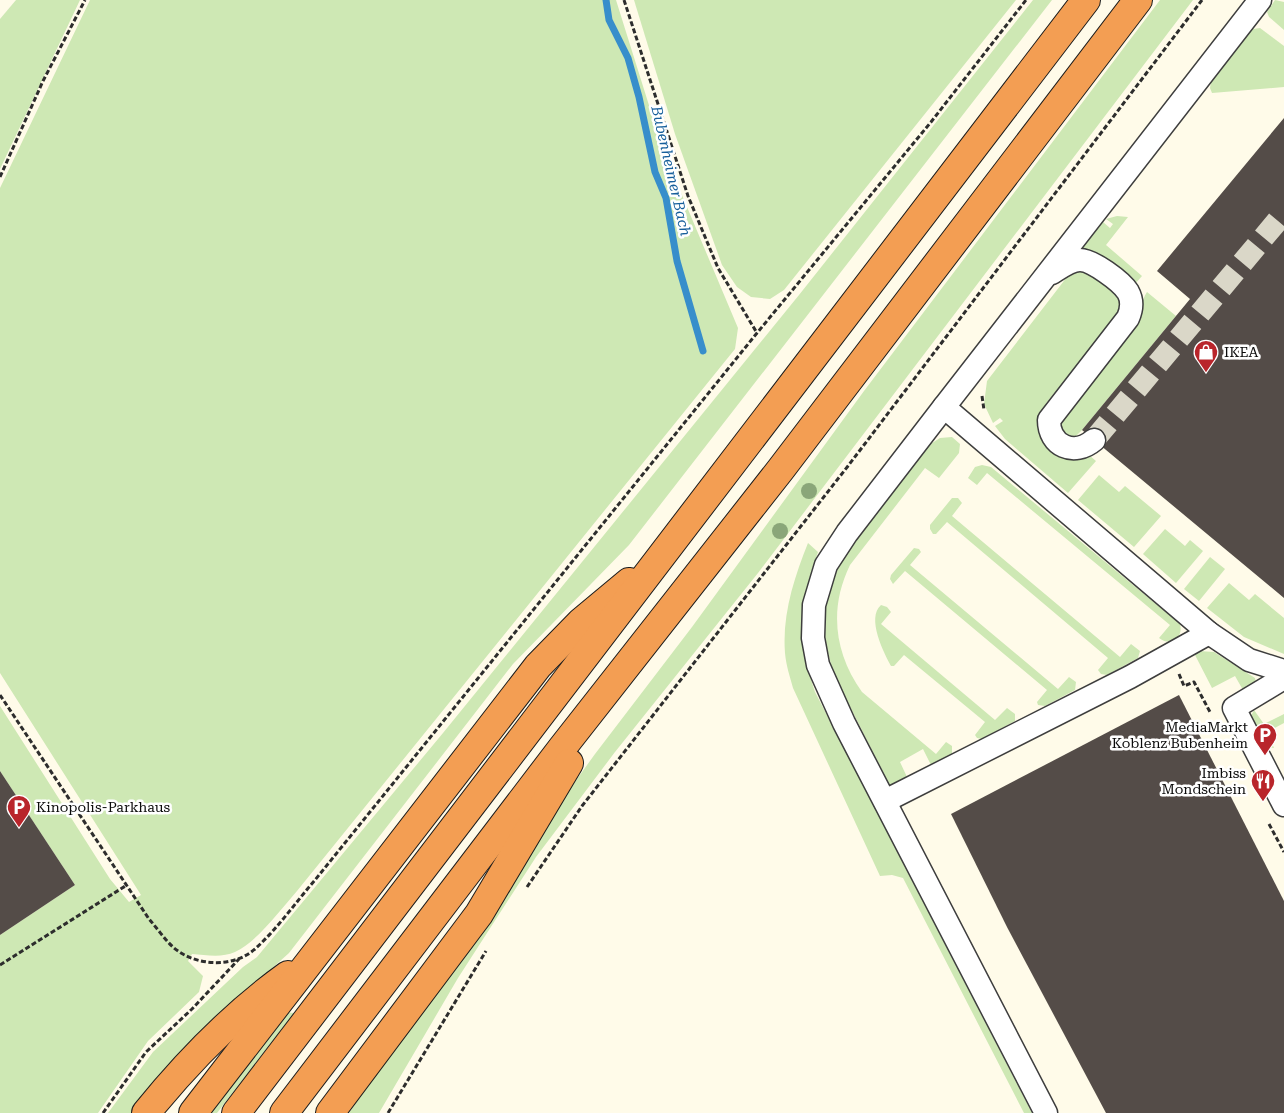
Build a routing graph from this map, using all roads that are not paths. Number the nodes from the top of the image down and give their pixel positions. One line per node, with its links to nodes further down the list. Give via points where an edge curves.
1 (1086, 0): 7 (highway)
2 (1138, 0): 9 (highway)
3 (1260, 0): 4 (lane)
4 (1043, 279): 5 (lane); 6 (lane, via 1079,260 1092,262 1119,283 1130,298 1132,308 1128,318 1049,420 1052,434 1063,446 1075,449)
5 (944, 407): 8 (lane); 12 (lane, via 847,533 826,565 814,605 813,638 818,665)
6 (1094, 440)
7 (660, 558): 14 (highway, via 612,594 538,666); 17 (highway)
8 (1209, 633): 10 (lane, via 1249,660); 12 (lane, via 1130,677)
9 (632, 659): 18 (highway); 19 (highway, via 479,914)
10 (1284, 671)
11 (1284, 678): 13 (lane, via 1234,708)
12 (885, 801): 20 (lane)
13 (1284, 805)
14 (312, 958): 15 (highway, via 258,997 217,1033 179,1072); 16 (highway)
15 (146, 1113)
16 (194, 1113)
17 (236, 1113)
18 (284, 1113)
19 (330, 1113)
20 (1046, 1113)

